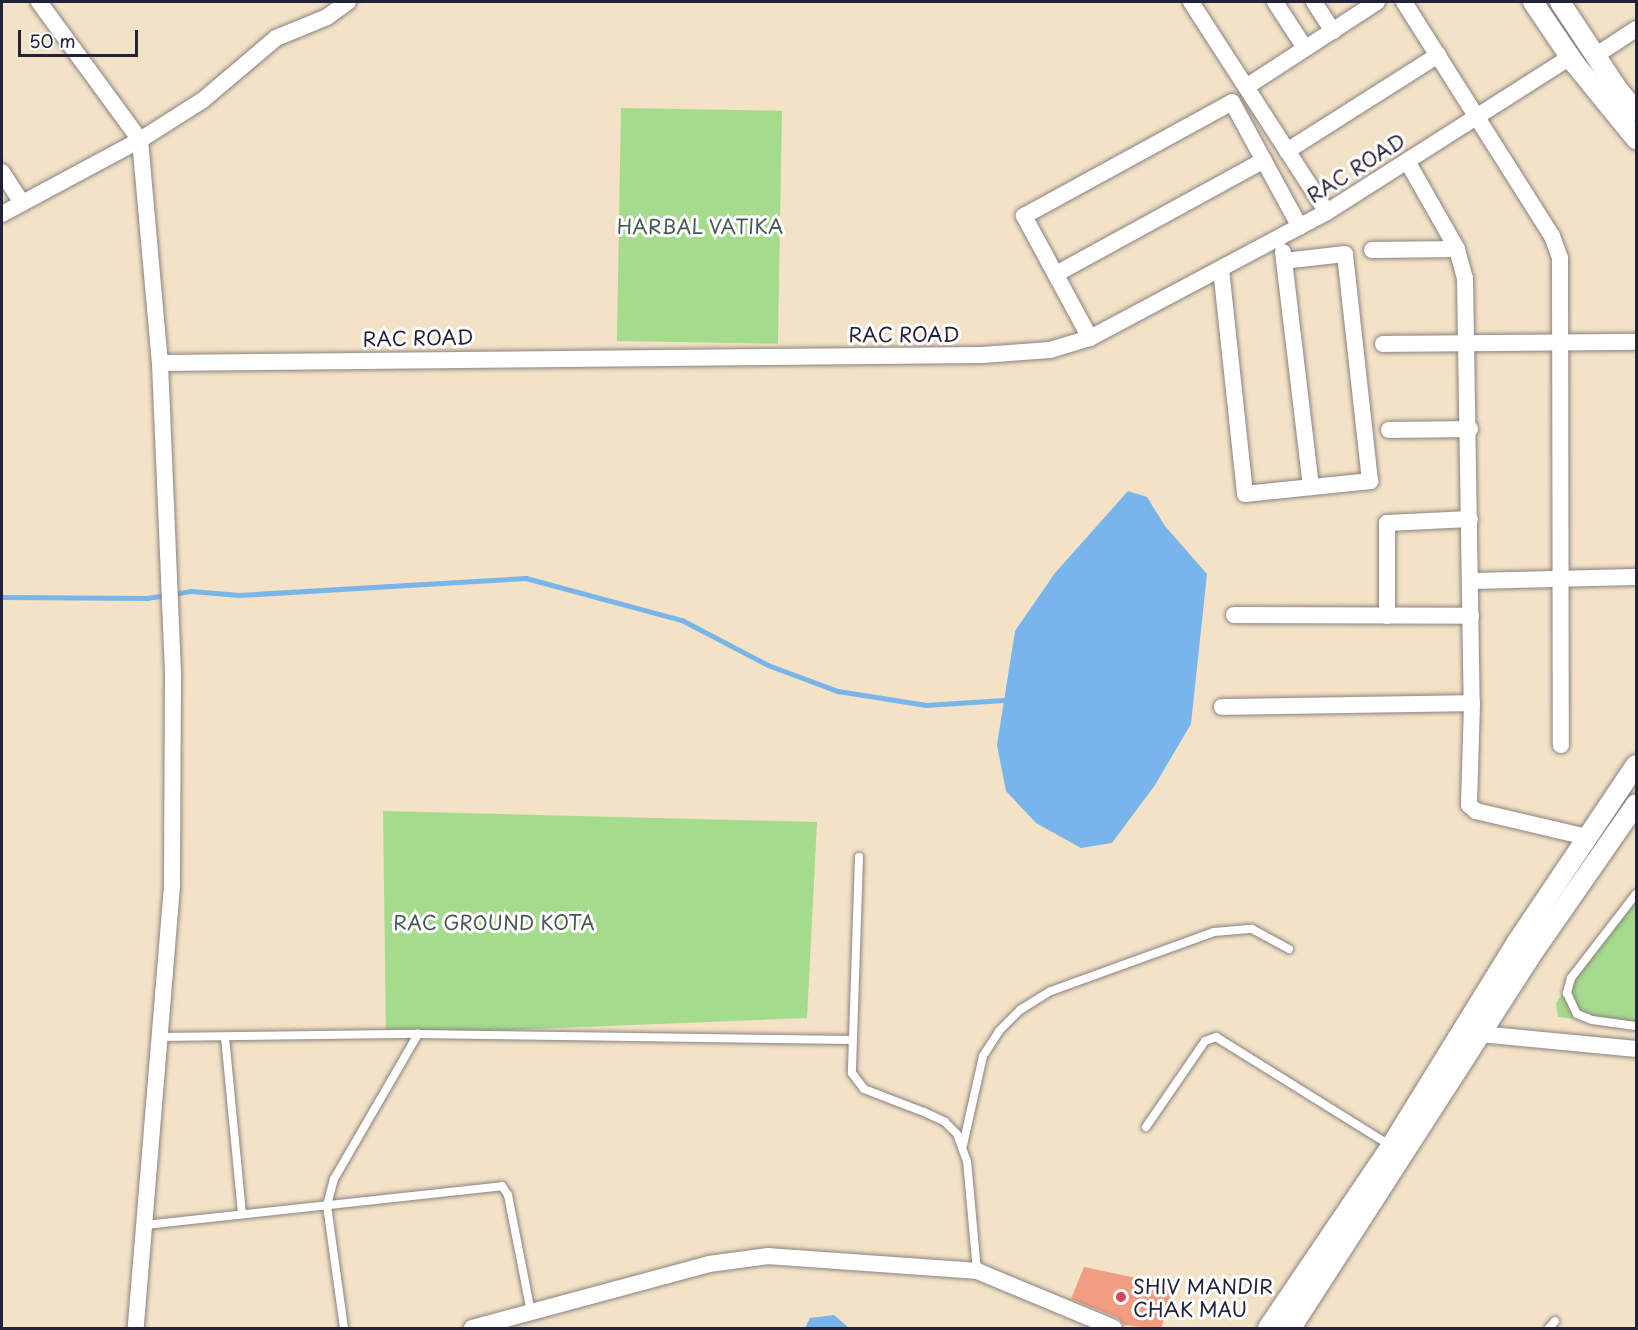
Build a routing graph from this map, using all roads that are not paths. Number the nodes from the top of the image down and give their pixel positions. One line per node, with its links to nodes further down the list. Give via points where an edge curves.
1 (39, 2): 20 (street)
2 (348, 2): 20 (street, via 327,16 276,38 202,100)
3 (1191, 2): 16 (street)
4 (1275, 2): 12 (street)
5 (1314, 2): 11 (street)
6 (1377, 2): 11 (street)
7 (1404, 2): 13 (street)
8 (1533, 2): 15 (street)
9 (1560, 2): 14 (street)
10 (1636, 29): 14 (street)
11 (1333, 31): 12 (street)
12 (1305, 48): 16 (street)
13 (1438, 55): 18 (street); 21 (street)
14 (1595, 56): 17 (street)
15 (1570, 57): 18 (street, RAC ROAD); 19 (street)
16 (1246, 87): 21 (street)
17 (1636, 111)
18 (1478, 116): 23 (street, RAC ROAD); 37 (street, via 1552,236 1560,258)
19 (1636, 139)
20 (140, 140): 25 (street); 40 (street)
21 (1287, 151): 26 (street)
22 (1264, 160): 28 (street); 34 (street); 34 (street, via 1232,102 1221,108 1024,216)
23 (1407, 161): 26 (street, RAC ROAD); 30 (street)
24 (2, 172): 25 (street)
25 (22, 203): 27 (street)
26 (1328, 212): 28 (street, RAC ROAD)
27 (2, 214)
28 (1300, 227): 29 (street, RAC ROAD)
29 (1283, 236): 32 (street); 33 (street, RAC ROAD)
30 (1457, 249): 31 (street); 38 (street, via 1466,278)
31 (1372, 250)
32 (1284, 261): 43 (street); 43 (street, via 1345,254 1370,481)
33 (1221, 269): 35 (street, RAC ROAD); 43 (street, via 1245,494)
34 (1056, 274): 35 (street)
35 (1090, 338): 40 (street, RAC ROAD, via 1050,350 982,355)
36 (1636, 342): 37 (street)
37 (1560, 343): 38 (street); 46 (street)
38 (1469, 344): 39 (street); 41 (street)
39 (1383, 345)
40 (160, 363): 64 (street, via 172,658 172,886)
41 (1470, 429): 42 (street); 44 (street)
42 (1389, 430)
43 (1311, 487)
44 (1470, 519): 47 (street); 50 (street, via 1386,523)
45 (1636, 577): 46 (street)
46 (1561, 579): 47 (street); 53 (street)
47 (1471, 581): 49 (street)
48 (1234, 615): 50 (street)
49 (1471, 615): 50 (street); 51 (street)
50 (1387, 616)
51 (1472, 703): 52 (street); 56 (street, via 1467,769 1472,809)
52 (1222, 707)
53 (1562, 745)
54 (1636, 765): 56 (street)
55 (1636, 804): 62 (street)
56 (1587, 837): 69 (street, via 1516,942)
57 (859, 857): 65 (lane)
58 (1636, 894): 60 (lane, via 1571,978 1567,993 1577,1014)
59 (1289, 949): 68 (lane, via 1252,929 1214,932 1041,997 1013,1017 983,1056)
60 (1636, 1026)
61 (418, 1034): 63 (lane); 65 (lane); 70 (lane, via 334,1179)
62 (1480, 1034): 66 (street); 80 (street)
63 (225, 1036): 64 (lane); 71 (lane)
64 (160, 1037): 72 (street)
65 (852, 1040): 68 (lane, via 852,1073 864,1089 945,1122)
66 (1636, 1049)
67 (1146, 1127): 69 (lane, via 1205,1041 1216,1037)
68 (962, 1146): 73 (lane, via 968,1161)
69 (1391, 1146): 79 (street)
70 (327, 1204): 71 (lane); 74 (lane, via 502,1186 508,1195); 76 (lane)
71 (242, 1214): 72 (lane)
72 (145, 1225): 75 (street)
73 (977, 1271): 74 (street, via 768,1256 710,1264); 78 (street)
74 (531, 1312): 77 (street)
75 (136, 1329)
76 (344, 1329)
77 (472, 1329)
78 (1114, 1329)
79 (1268, 1329)
80 (1291, 1329)

